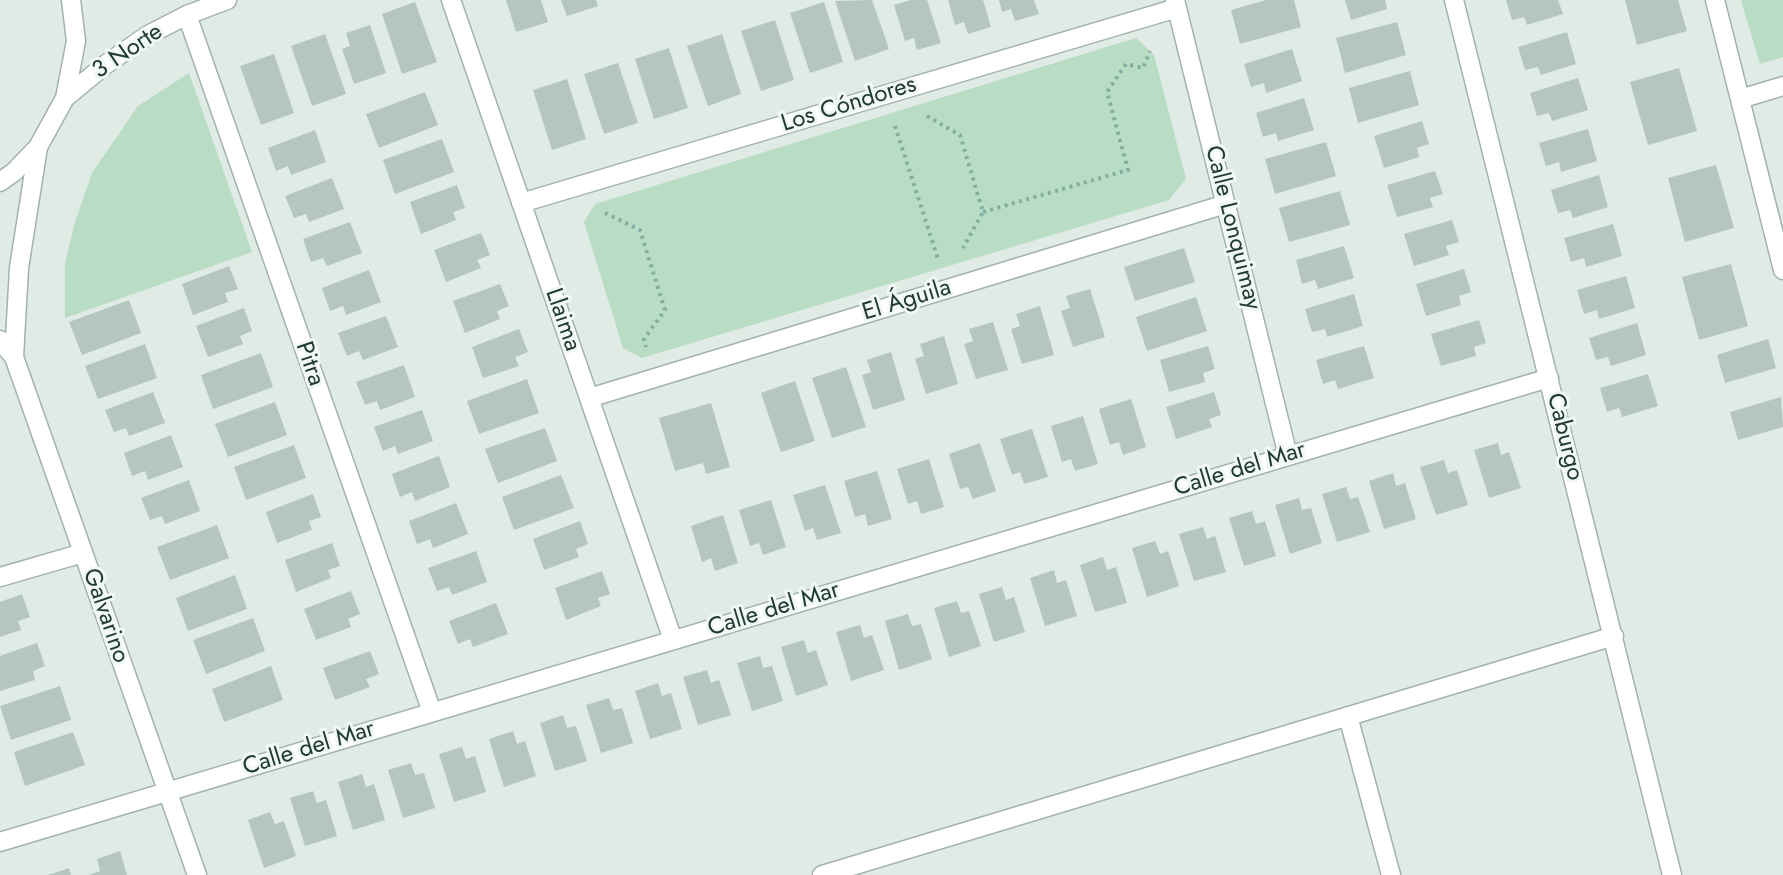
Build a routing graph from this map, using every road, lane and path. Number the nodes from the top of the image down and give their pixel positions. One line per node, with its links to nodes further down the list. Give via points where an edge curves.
1 (71, 0): 10 (street, via 76,40)
2 (227, 0): 7 (street, 3 Norte)
3 (451, 0): 16 (street, Llaima)
4 (1454, 0): 28 (street, Caburgo)
5 (1715, 0): 11 (street)
6 (1176, 4): 8 (street, Los Cóndores); 17 (street, Calle Lonquimay)
7 (186, 15): 10 (street, 3 Norte, via 148,35); 35 (street, Pitra)
8 (1151, 15): 16 (street, Los Cóndores); 19 (path, via 1155,39 1143,68 1126,64 1107,92 1128,170)
9 (1783, 86): 11 (street)
10 (65, 98): 14 (street)
11 (1740, 99): 23 (street)
12 (926, 115): 19 (path, via 960,135)
13 (905, 121): 22 (path, via 894,124)
14 (38, 147): 15 (street); 26 (street, Galvarino)
15 (0, 182)
16 (521, 203): 29 (street, Llaima)
17 (1226, 204): 24 (street, El Águila); 30 (street, Calle Lonquimay)
18 (602, 211): 27 (path, via 640,231 665,310 644,339)
19 (983, 212): 20 (path, via 966,247)
20 (956, 250)
21 (946, 253): 22 (path)
22 (937, 256): 24 (path)
23 (1783, 270)
24 (947, 289): 27 (street, El Águila)
25 (0, 340): 26 (street, Galvarino)
26 (7, 359): 31 (street, Galvarino)
27 (654, 378): 29 (street, El Águila)
28 (1549, 378): 30 (street, Calle del Mar); 33 (street, Caburgo)
29 (589, 398): 34 (street, Llaima)
30 (1288, 456): 34 (street, Calle del Mar)
31 (83, 553): 32 (street); 37 (street, Galvarino)
32 (0, 578)
33 (1614, 636): 36 (street); 42 (street, Caburgo)
34 (673, 640): 35 (street, Calle del Mar)
35 (432, 712): 37 (street, Calle del Mar)
36 (1348, 716): 40 (street); 41 (street)
37 (167, 792): 38 (street, Calle del Mar); 39 (street, Galvarino)
38 (0, 842)
39 (197, 875)
40 (822, 875)
41 (1391, 875)
42 (1672, 875)

